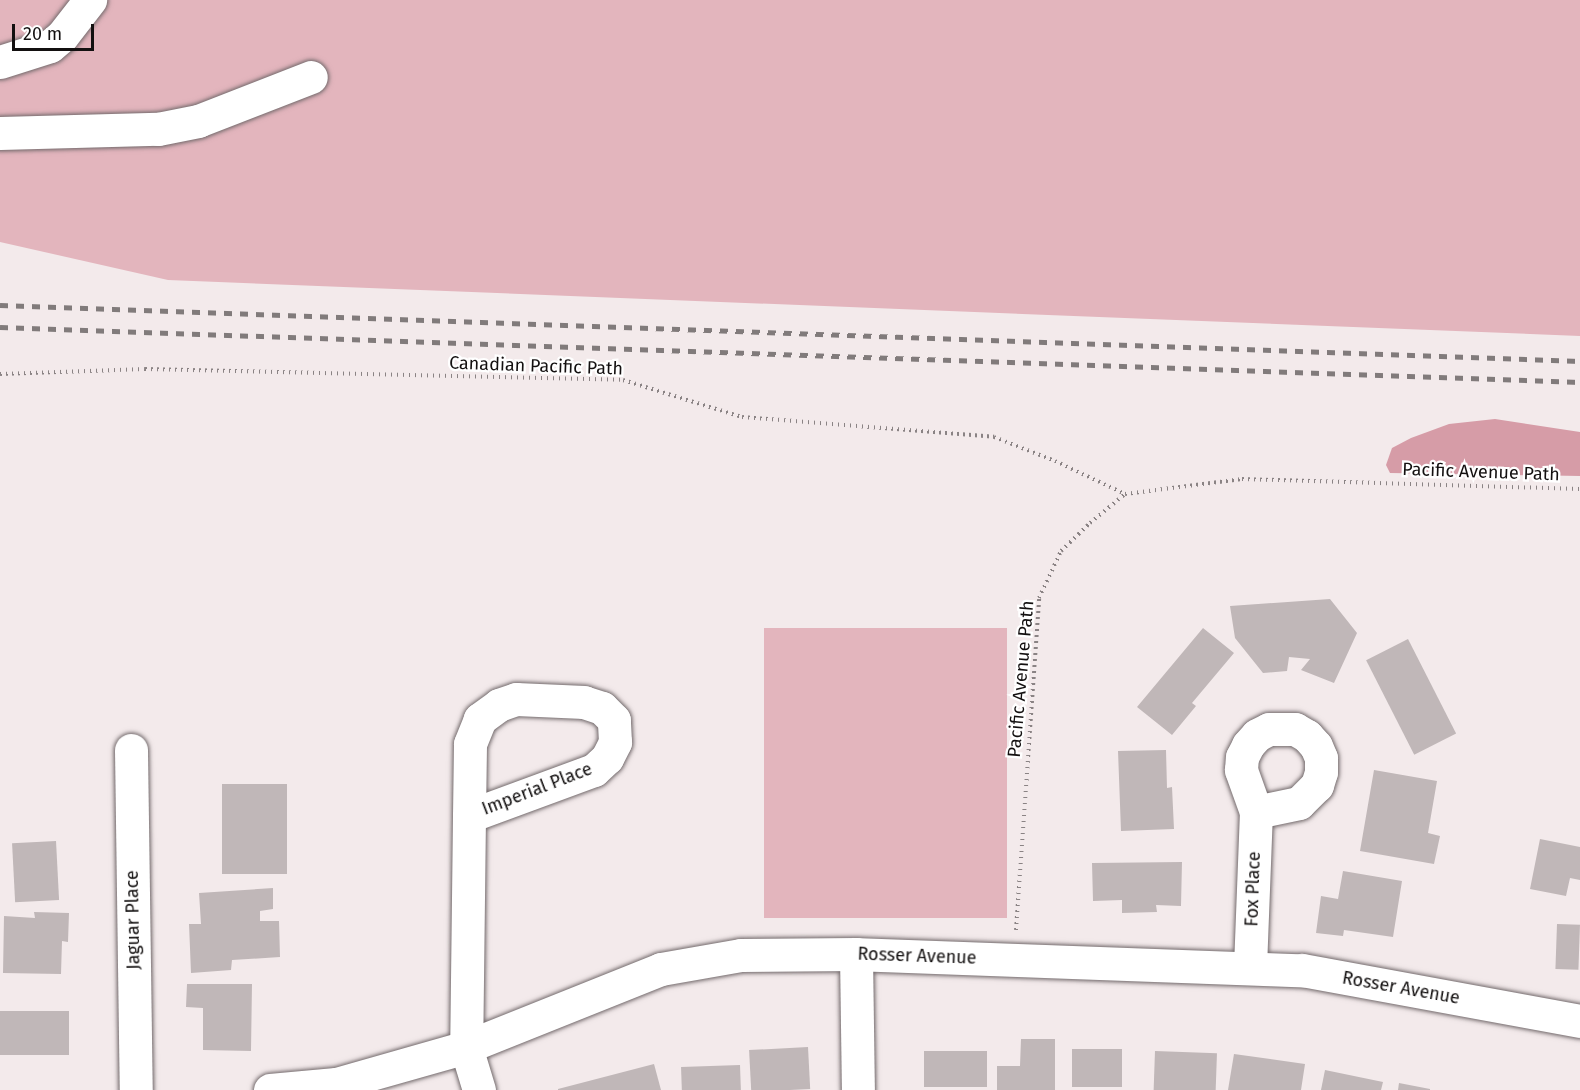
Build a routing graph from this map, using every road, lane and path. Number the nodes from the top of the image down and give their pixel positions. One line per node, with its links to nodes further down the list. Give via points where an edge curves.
1 (90, 0): 2 (street, via 50,46)
2 (0, 62)
3 (311, 77): 4 (street, via 198,121 158,129)
4 (0, 133)
5 (0, 374): 7 (path, Canadian Pacific Path, via 145,369 623,380 742,417 994,437)
6 (1580, 489): 7 (path, Pacific Avenue Path, via 1242,479)
7 (1125, 494): 12 (path, Pacific Avenue Path, via 1061,551 1039,598)
8 (131, 750): 16 (street, Jaguar Place)
9 (1256, 812): 13 (street, Fox Place)
10 (468, 816): 10 (street, Imperial Place, via 594,770 607,758 615,742 614,720 602,708 584,702 516,699 499,705 480,719 470,744); 15 (street, Imperial Place)
11 (856, 954): 12 (street, Rosser Avenue); 15 (street, Rosser Avenue, via 741,955 661,969); 19 (street)
12 (1014, 959): 13 (street, Rosser Avenue)
13 (1250, 967): 14 (street, Rosser Avenue, via 1302,970)
14 (1580, 1021)
15 (466, 1047): 17 (street, Rosser Avenue, via 336,1084); 18 (street, Imperial Place)
16 (136, 1090)
17 (270, 1090)
18 (479, 1090)
19 (858, 1090)

